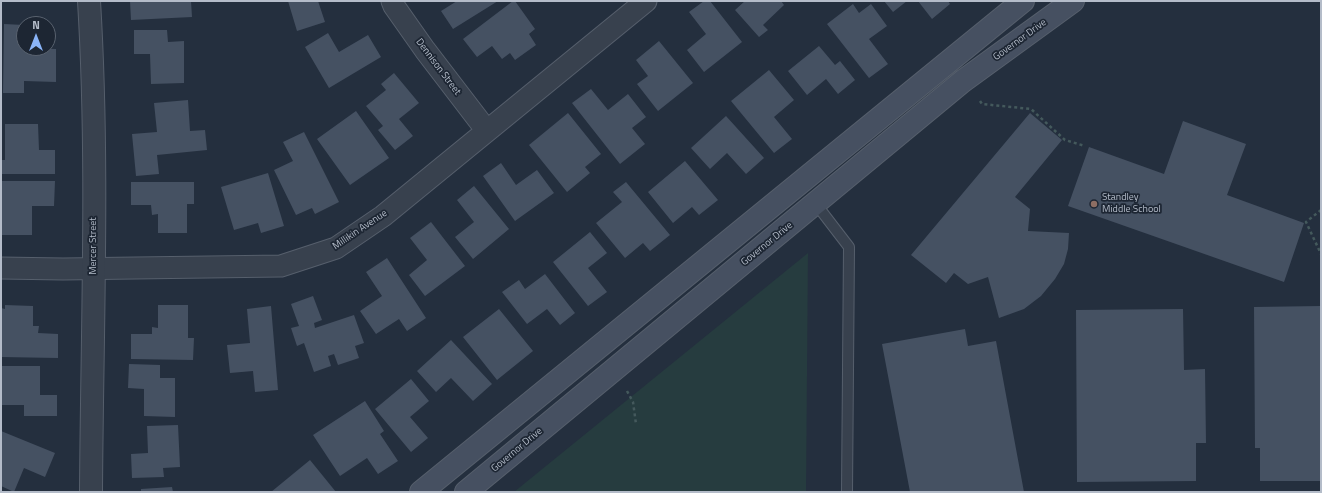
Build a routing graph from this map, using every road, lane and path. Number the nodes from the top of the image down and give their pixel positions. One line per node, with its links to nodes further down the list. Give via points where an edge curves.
1 (89, 1): 13 (street, Mercer Street, via 93,69)
2 (392, 1): 7 (street, Dennison Street, via 425,50)
3 (646, 1): 7 (street, Millikin Avenue)
4 (1023, 1): 17 (main road)
5 (1074, 1): 9 (main road, Governor Drive, via 963,81)
6 (980, 101): 8 (path, via 982,104 1031,109 1065,140)
7 (487, 130): 13 (street, Millikin Avenue, via 383,216 336,248 281,266)
8 (1085, 146)
9 (816, 204): 18 (main road, Governor Drive); 19 (lane, via 849,247)
10 (1321, 210): 11 (path, via 1306,222)
11 (1321, 254)
12 (1, 268): 13 (street, Millikin Avenue)
13 (94, 268): 16 (street, Mercer Street)
14 (627, 391): 15 (path, via 633,402)
15 (636, 424)
16 (91, 492)
17 (421, 492)
18 (466, 492)
19 (847, 492)

